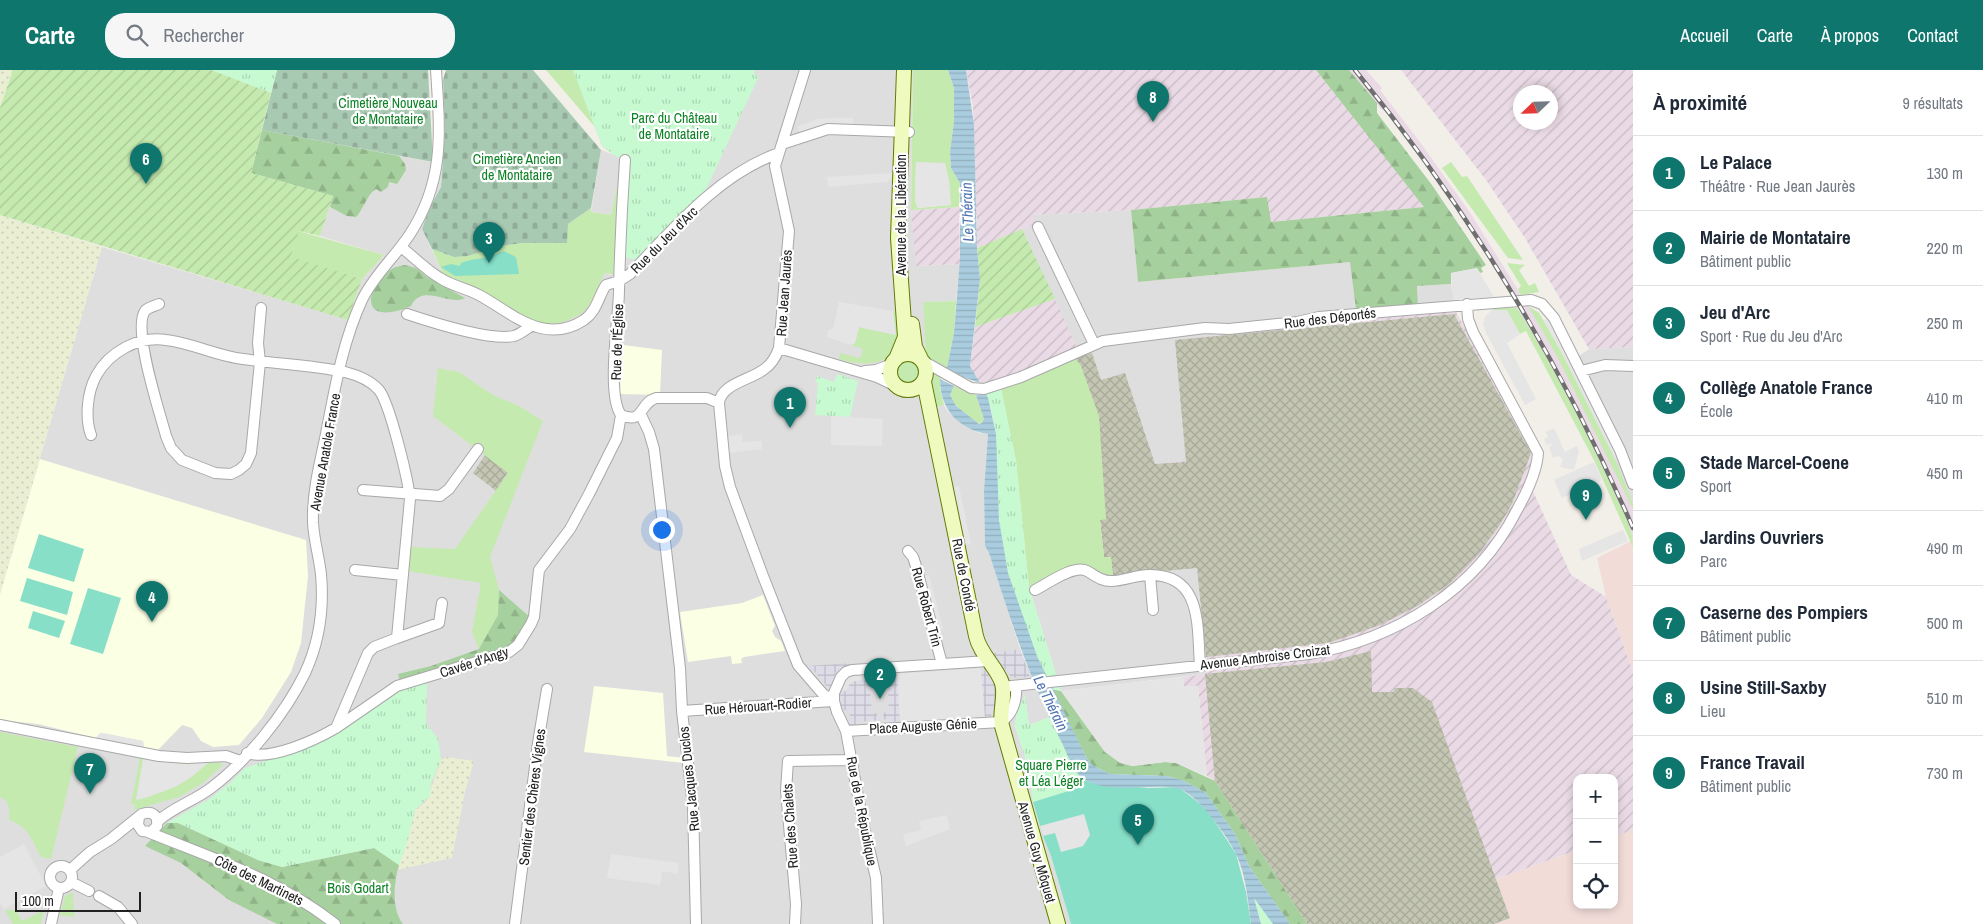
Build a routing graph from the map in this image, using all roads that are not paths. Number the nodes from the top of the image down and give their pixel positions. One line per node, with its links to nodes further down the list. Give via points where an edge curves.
1 (436, 70): 9 (street, Avenue Anatole France, via 437,169 421,214)
2 (805, 70): 6 (street, Rue Jean Jaurès)
3 (904, 70): 5 (main road, Avenue de la Libération)
4 (911, 70): 5 (main road, Avenue de la Libération)
5 (905, 131): 6 (street, Rue du Jeu d'Arc, via 828,129); 19 (main road, Avenue de la Libération, via 906,257 912,332); 20 (main road, Avenue de la Libération, via 898,238 905,337)
6 (780, 148): 10 (street, Rue du Jeu d'Arc, via 739,172 684,217 630,274); 18 (street, Rue Jean Jaurès, via 775,170 788,231)
7 (625, 160): 10 (street, Rue de l'Église)
8 (1038, 227): 17 (street)
9 (401, 247): 15 (street, Rue du Jeu d'Arc, via 440,278 478,295); 23 (street, Avenue Anatole France, via 376,276 363,299 350,330)
10 (619, 281): 15 (street, Rue du Jeu d'Arc, via 606,285 594,310 578,323 560,329); 32 (street, Rue de l'Église, via 615,395)
11 (159, 304): 16 (street, via 144,313)
12 (1466, 304): 17 (street, Rue des Déportés, via 1163,333); 25 (street, Rue des Déportés, via 1538,301 1551,314); 50 (street, Avenue Ambroise Croizat, via 1473,332 1538,453 1523,500 1493,548 1465,580 1439,601 1408,621 1369,638 1309,654)
13 (261, 308): 21 (street)
14 (407, 314): 15 (street, via 505,336 517,335)
15 (531, 326)
16 (142, 342): 21 (street, via 165,340); 21 (street, via 169,445 186,462 215,473 235,473 250,456); 34 (street, via 112,356 96,376 87,420)
17 (1094, 344): 26 (street, Rue des Déportés, via 1021,377 986,388 973,389)
18 (780, 348): 24 (street); 30 (street, Rue Jean Jaurès, via 765,369 725,391)
19 (922, 360): 20 (main road, via 908,354); 26 (street, Rue des Déportés); 27 (main road, via 926,369)
20 (894, 361): 24 (street, via 876,370); 28 (main road, via 890,374)
21 (260, 362): 23 (street)
22 (1633, 366): 25 (street, via 1600,366)
23 (339, 371): 39 (street, via 364,379 382,396); 59 (street, Avenue Anatole France, via 314,509 322,592 316,645 288,703 268,732)
24 (856, 371): 28 (street)
25 (1581, 371): 36 (street, Rue des Déportés)
26 (943, 374): 27 (street, via 933,373)
27 (925, 379): 29 (main road); 33 (main road, Rue de Condé)
28 (896, 386): 29 (main road)
29 (911, 391): 33 (main road, Rue de Condé, via 923,401)
30 (719, 403): 31 (street, via 708,398 656,398 649,401); 53 (street, via 728,481 763,576 798,665 822,694)
31 (640, 413): 32 (street, via 632,418); 54 (street, Rue Jacques Duclos, via 654,449 680,668)
32 (621, 415): 57 (street, Cavée d'Angy, via 617,438 573,525 539,570 534,617 518,645 509,652 398,686)
33 (933, 422): 48 (main road, Rue de Condé, via 978,645)
34 (91, 435)
35 (478, 449): 39 (street, via 443,494)
36 (1630, 472): 37 (street, Rue des Déportés)
37 (1633, 484)
38 (363, 490): 39 (street)
39 (409, 494): 43 (street)
40 (908, 551): 49 (street, Rue Robert Trin, via 916,566)
41 (355, 570): 43 (street)
42 (1150, 575): 44 (street, via 1108,581 1084,570 1076,570); 46 (street); 50 (street, via 1174,580 1189,593 1194,606)
43 (403, 576): 47 (street)
44 (1035, 590)
45 (442, 603): 47 (street, via 439,623)
46 (1153, 610)
47 (397, 638): 57 (street, via 374,647 368,653)
48 (988, 661): 49 (street); 51 (main road, Rue de Condé)
49 (942, 664): 53 (street, via 849,671 837,684)
50 (1200, 666): 51 (street, Avenue Ambroise Croizat)
51 (1009, 687): 55 (main road)
52 (547, 689): 76 (street, Sentier des Chères Vignes)
53 (834, 701): 54 (street, Rue Hérouart-Rodier); 58 (street, Rue de la République)
54 (682, 711): 77 (street, Rue Jacques Duclos, via 694,806)
55 (1001, 722): 58 (street, Place Auguste Génie); 80 (main road, Avenue Guy Môquet)
56 (0, 725): 59 (street, Cavée d'Angy, via 160,756)
57 (336, 728): 59 (street, Cavée d'Angy, via 310,741 264,755)
58 (846, 731): 60 (street, Rue de la République)
59 (244, 757): 61 (street, Avenue Anatole France, via 209,790)
60 (852, 760): 78 (street, Rue des Chalets, via 788,761 786,791); 79 (street, Rue de la République, via 877,884)
61 (182, 804): 62 (street, Avenue Anatole France); 64 (street, Avenue Anatole France)
62 (150, 812): 63 (street); 64 (street, via 155,815)
63 (139, 817): 65 (street, via 138,824); 66 (street)
64 (157, 823): 65 (street, via 155,829); 67 (street, Côte des Martinets)
65 (145, 831): 66 (street); 67 (street, Côte des Martinets)
66 (111, 839): 68 (street)
67 (178, 843): 75 (street, Côte des Martinets, via 286,892)
68 (70, 870): 69 (street); 70 (street, via 60,866 52,870 51,882)
69 (71, 882): 70 (street); 71 (street)
70 (59, 888): 73 (street)
71 (89, 891)
72 (99, 896): 74 (street, via 118,908)
73 (51, 924)
74 (132, 924)
75 (335, 924)
76 (515, 924)
77 (696, 924)
78 (795, 924)
79 (878, 924)
80 (1058, 924)

